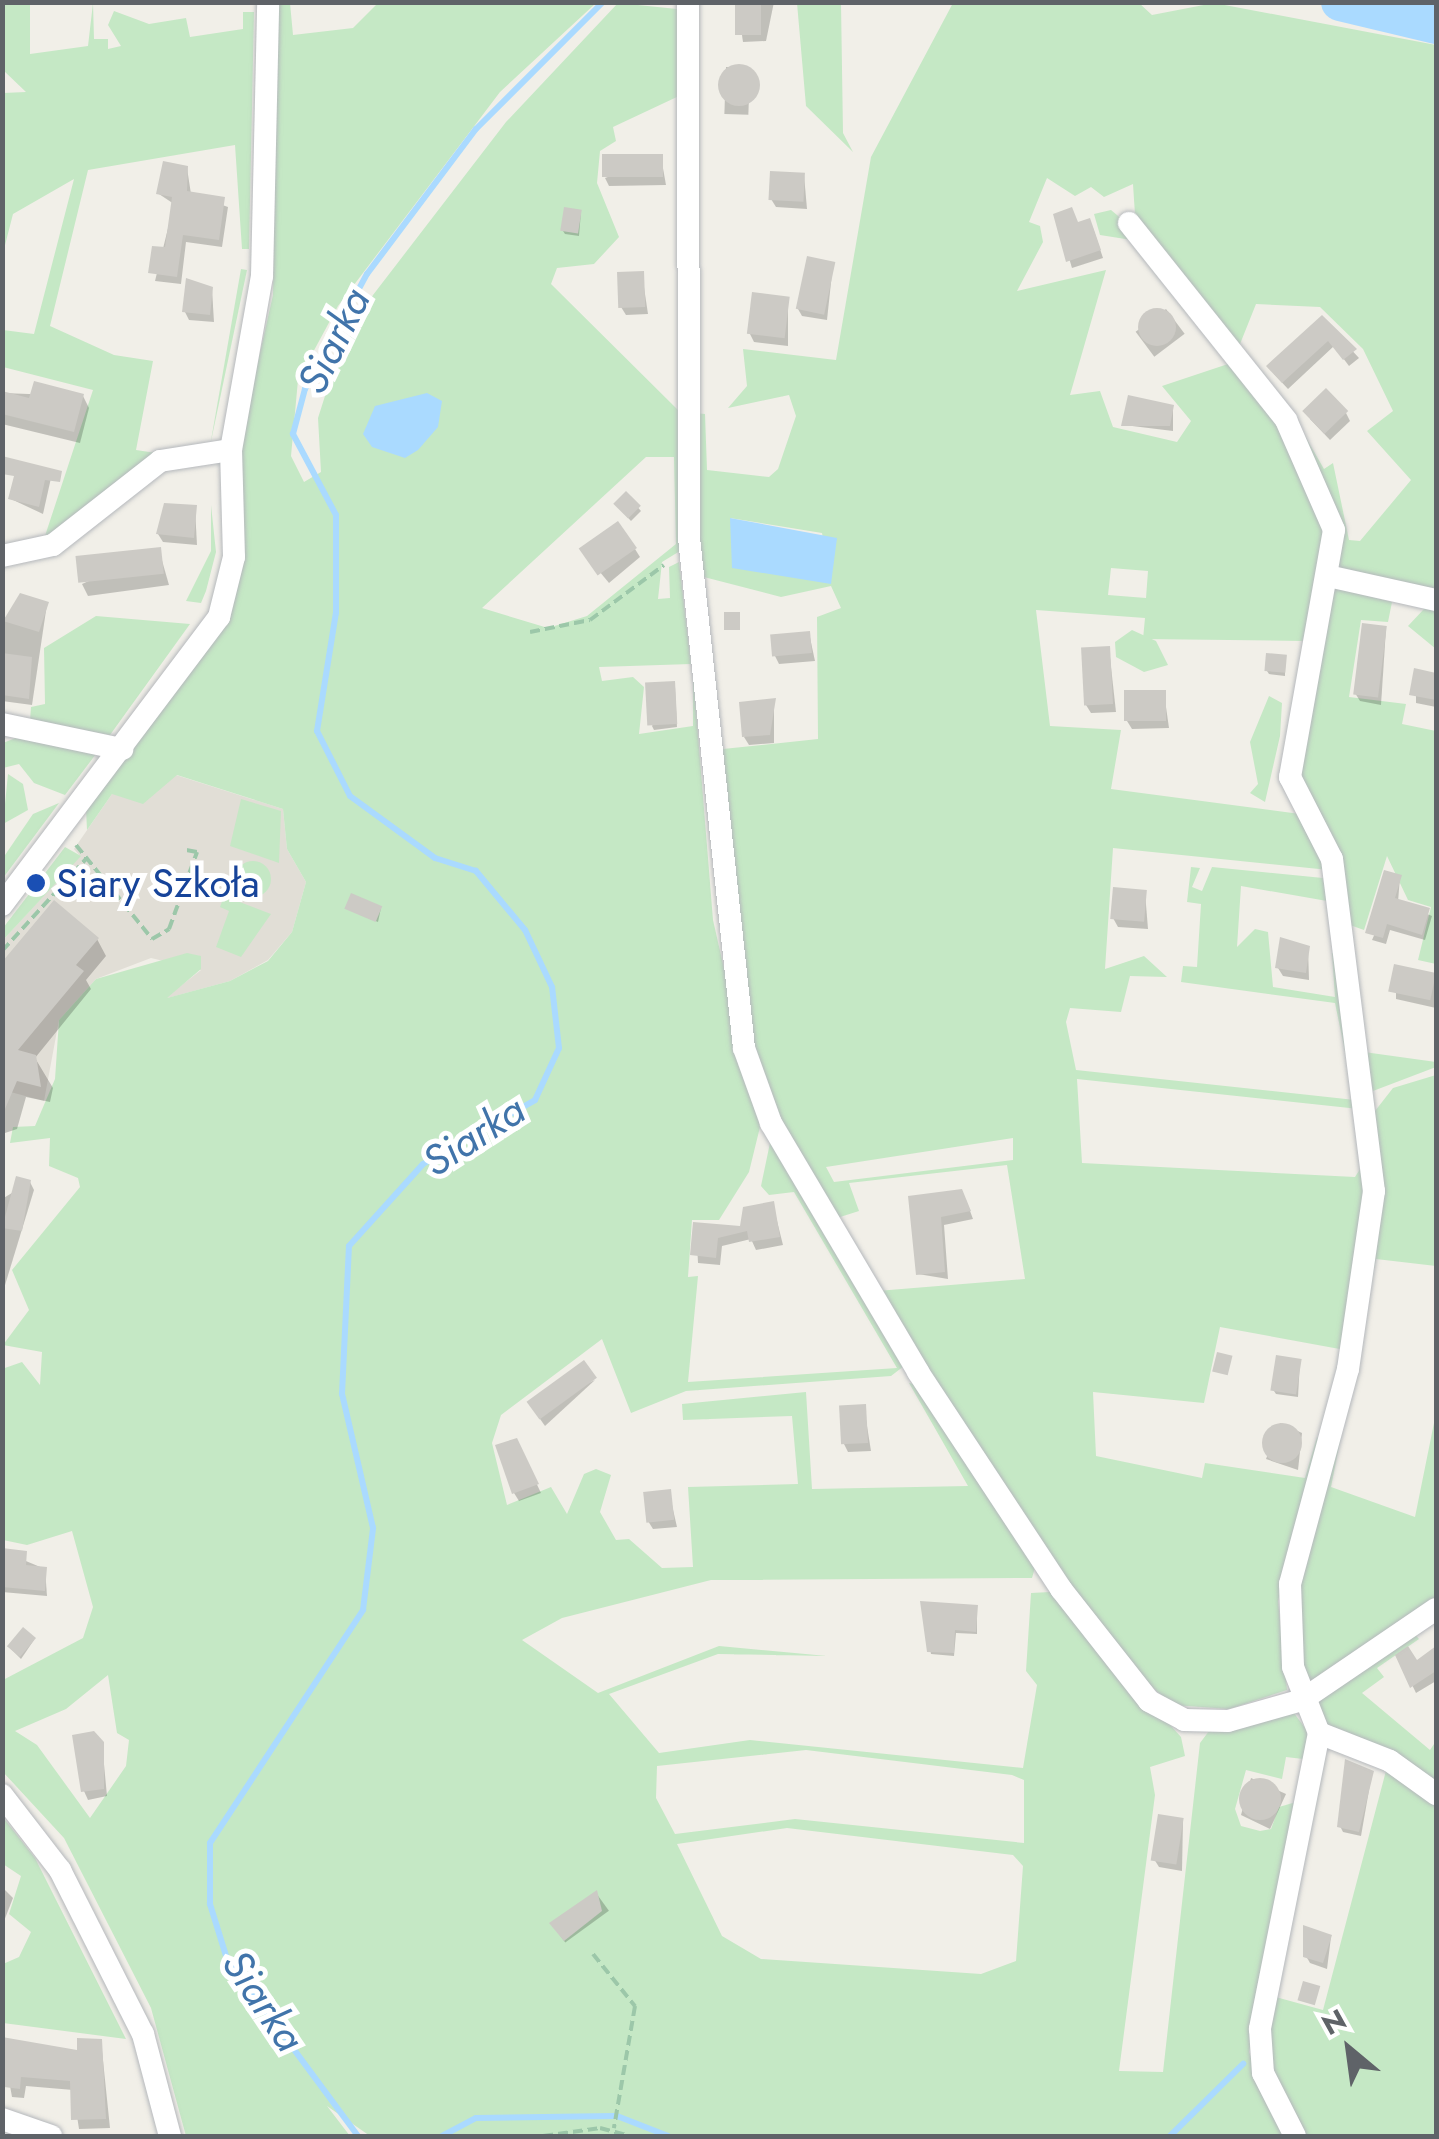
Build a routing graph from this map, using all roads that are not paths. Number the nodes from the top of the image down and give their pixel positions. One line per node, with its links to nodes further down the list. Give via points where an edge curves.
1 (268, 2): 4 (street, via 262,276)
2 (688, 2): 12 (street, via 690,538 721,865 754,1085 918,1372 1138,1689 1184,1720 1228,1721)
3 (1129, 222): 6 (street, via 1286,420 1328,500)
4 (231, 450): 5 (street, via 160,461 52,546); 9 (street, via 234,557 216,624)
5 (2, 556)
6 (1328, 576): 7 (street); 12 (street, via 1290,777 1332,859 1370,1102 1374,1191 1348,1369 1290,1584 1287,1625)
7 (1436, 600)
8 (2, 724): 9 (street)
9 (122, 749): 10 (street)
10 (2, 906)
11 (1436, 1609): 12 (street)
12 (1302, 1700): 13 (street)
13 (1318, 1733): 14 (street, via 1390,1762); 19 (street, via 1260,2029 1263,2073)
14 (1436, 1794)
15 (2, 1795): 18 (street, via 60,1870 143,2034)
16 (2, 2119): 17 (street)
17 (51, 2136)
18 (170, 2136)
19 (1295, 2136)

